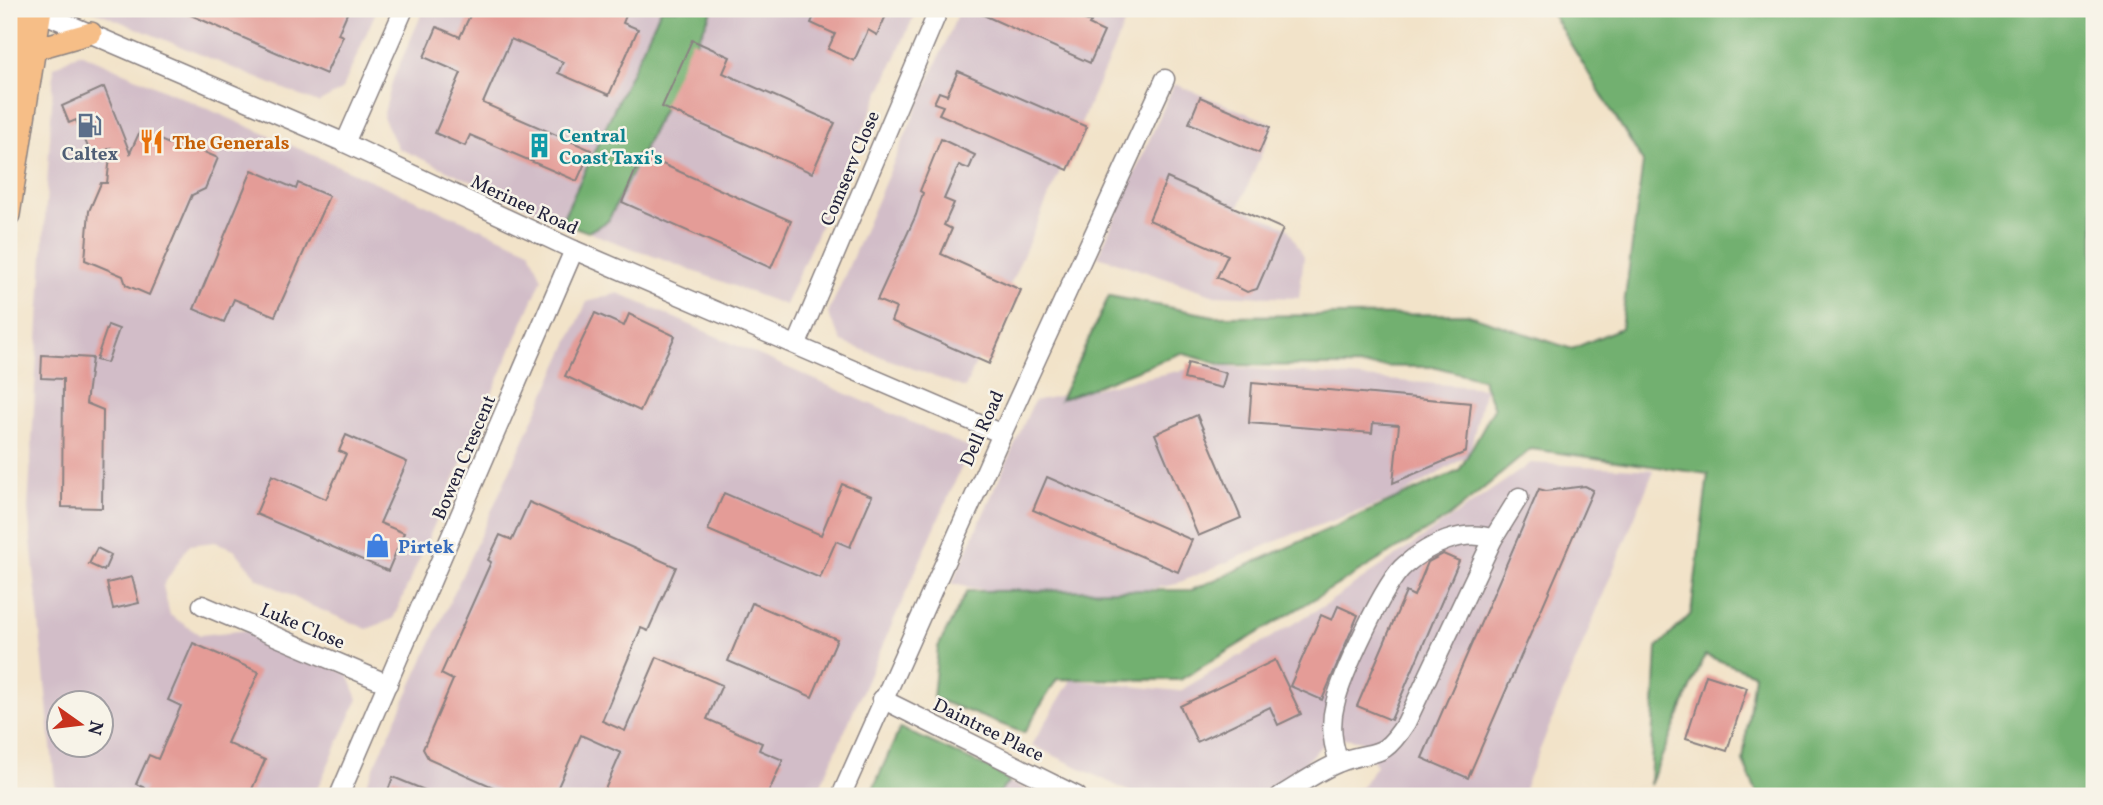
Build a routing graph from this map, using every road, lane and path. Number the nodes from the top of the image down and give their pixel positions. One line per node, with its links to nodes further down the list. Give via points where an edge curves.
1 (404, 9): 8 (street)
2 (939, 9): 11 (street, Comserv Close)
3 (34, 10): 4 (street, Merinee Road); 5 (main road); 7 (main road)
4 (91, 33): 5 (main road); 8 (street, Merinee Road)
5 (36, 49): 9 (main road)
6 (1165, 79): 12 (street, Dell Road)
7 (9, 109)
8 (345, 143): 10 (street, Merinee Road)
9 (9, 215)
10 (574, 250): 11 (street, Merinee Road); 16 (street, Bowen Crescent)
11 (797, 344): 12 (street, Merinee Road)
12 (1002, 434): 17 (street, Dell Road)
13 (1519, 496): 14 (street)
14 (1493, 540): 18 (street, via 1394,743 1371,755); 18 (street, via 1471,533 1435,546 1404,565 1390,583 1335,703 1332,736)
15 (202, 605): 16 (street, Luke Close)
16 (388, 684): 19 (street, Bowen Crescent)
17 (882, 699): 20 (street, Dell Road); 21 (street, Daintree Place)
18 (1339, 762): 22 (street)
19 (339, 796)
20 (841, 796)
21 (1077, 796)
22 (1280, 796)

